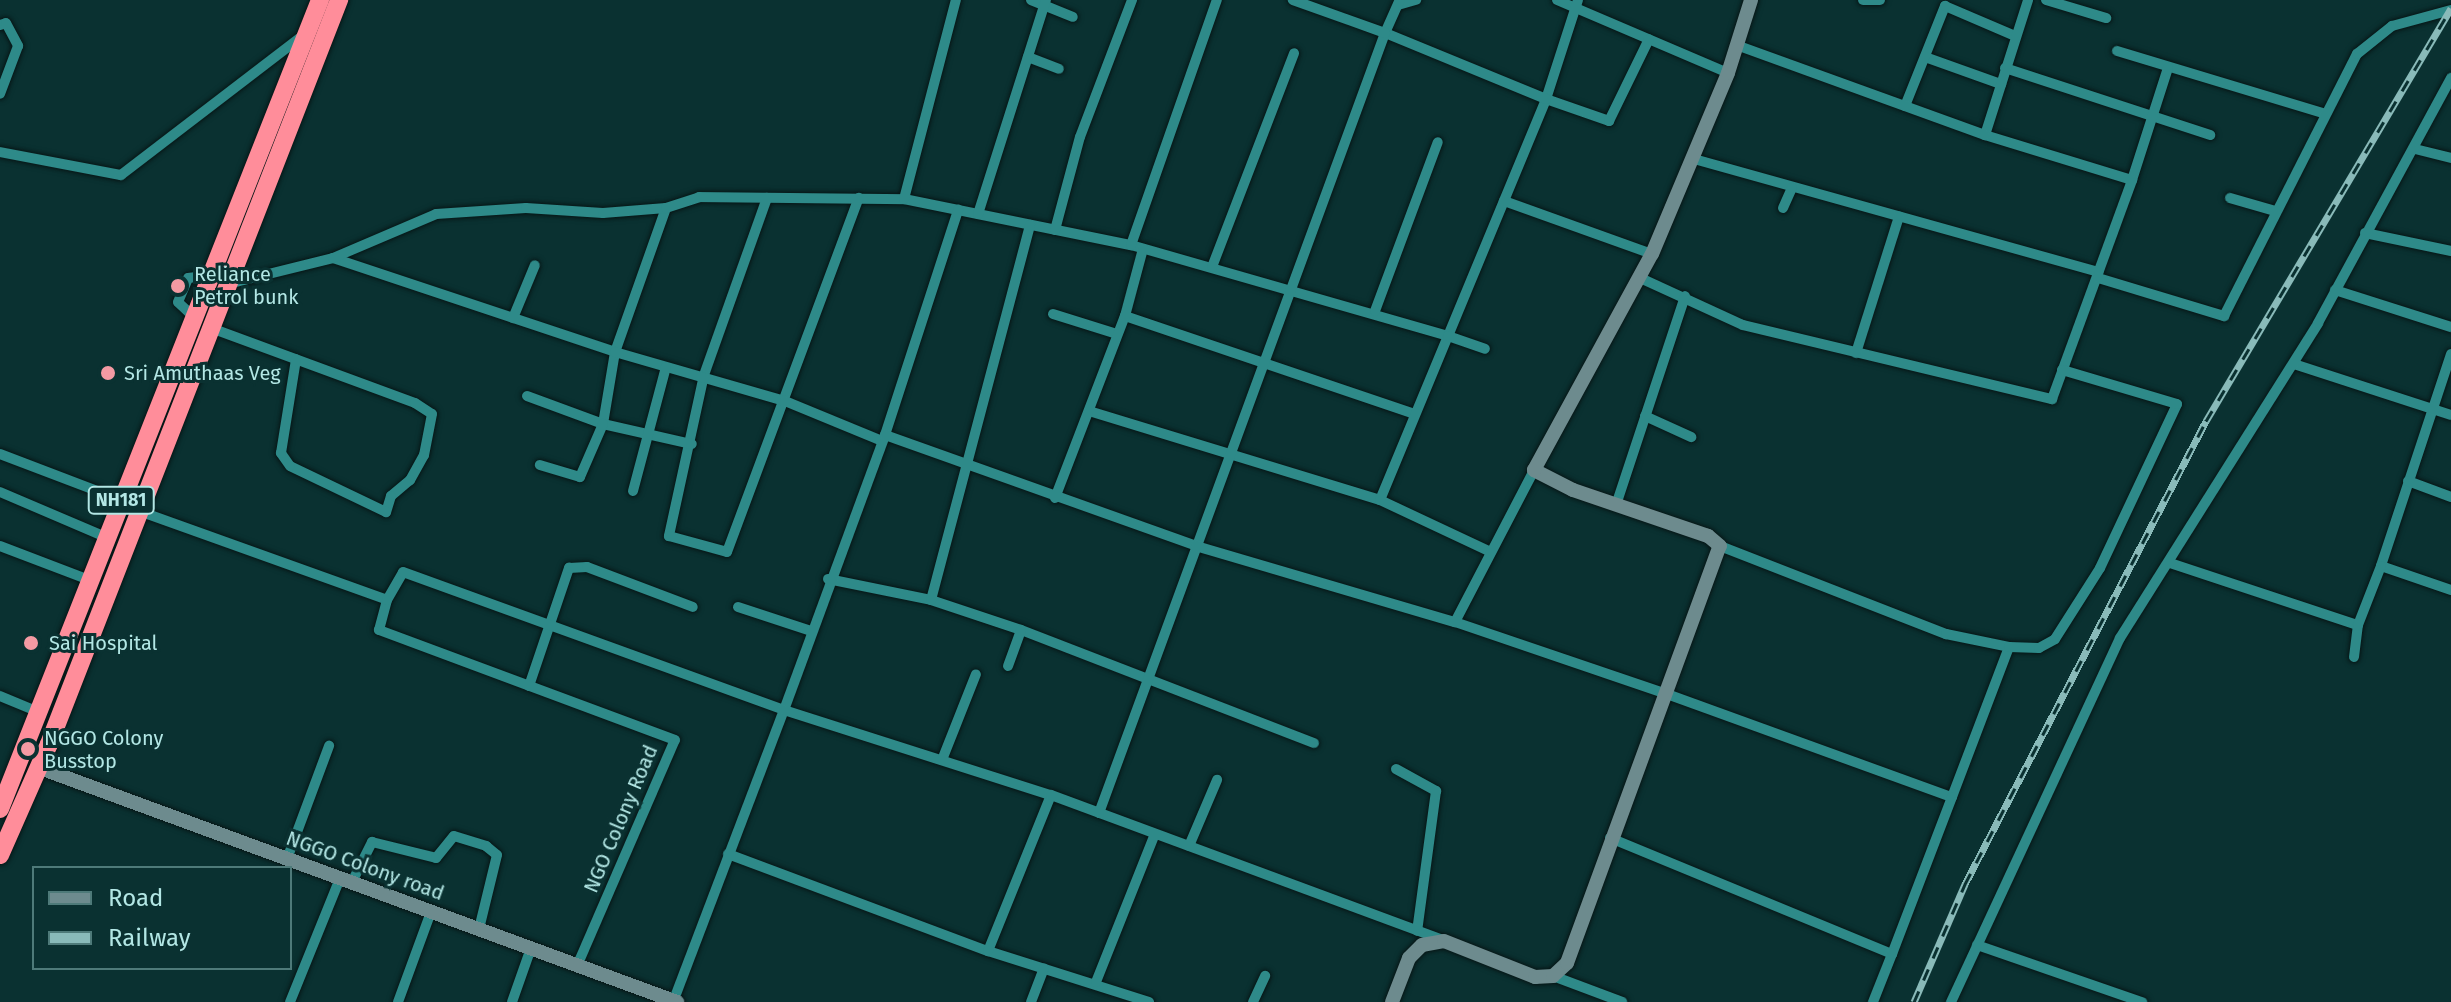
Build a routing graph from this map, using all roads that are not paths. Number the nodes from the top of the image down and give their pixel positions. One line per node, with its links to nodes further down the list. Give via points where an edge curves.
1 (320, 0): 22 (highway, NH181)
2 (339, 0): 31 (highway, NH181)
3 (956, 0): 55 (street)
4 (1031, 0): 16 (street)
5 (1132, 0): 64 (street, via 1080,137)
6 (1217, 0): 66 (street)
7 (1293, 0): 23 (street)
8 (1416, 0): 15 (street)
9 (1557, 0): 17 (street)
10 (1751, 0): 26 (street)
11 (1863, 0): 12 (street)
12 (1880, 0)
13 (2028, 0): 24 (street)
14 (2046, 0): 20 (street)
15 (1399, 2): 23 (street)
16 (1045, 3): 19 (street); 29 (street)
17 (1577, 3): 25 (street); 39 (street)
18 (2451, 10): 41 (street, via 2392,26 2372,38)
19 (1073, 17)
20 (2106, 18)
21 (0, 25): 38 (street, via 6,23 18,46)
22 (307, 32): 31 (highway, NH181); 47 (street, via 121,175)
23 (1385, 33): 39 (street); 77 (street)
24 (2015, 36): 30 (street, via 1945,6); 32 (street)
25 (1649, 39): 35 (street); 39 (street, via 1609,121)
26 (1736, 45): 35 (street); 40 (street)
27 (2117, 51): 33 (street)
28 (1294, 53): 72 (street)
29 (1028, 57): 34 (street); 61 (street)
30 (1925, 57): 37 (street); 40 (street)
31 (306, 60): 75 (highway, NH181)
32 (2005, 68): 37 (street); 42 (street)
33 (2168, 68): 41 (street); 42 (street)
34 (1059, 69)
35 (1728, 73): 49 (street)
36 (2451, 79): 46 (street)
37 (2001, 84): 43 (street)
38 (0, 94)
39 (1546, 99): 56 (street)
40 (1905, 106): 43 (street)
41 (2323, 113): 60 (street)
42 (2153, 117): 44 (street); 50 (street)
43 (1985, 135): 50 (street)
44 (2210, 135)
45 (1438, 142): 79 (street)
46 (2415, 149): 48 (street); 65 (street)
47 (0, 152)
48 (2451, 158)
49 (1694, 159): 51 (street); 69 (street)
50 (2132, 180): 73 (street)
51 (1792, 188): 58 (street); 62 (street)
52 (767, 198): 53 (street); 57 (street, via 699,197); 96 (street)
53 (859, 198): 55 (street); 98 (street)
54 (2230, 198): 60 (street)
55 (904, 199): 59 (street)
56 (1504, 201): 69 (street); 86 (street)
57 (666, 208): 70 (street, via 436,214); 88 (street)
58 (1783, 208)
59 (958, 210): 61 (street); 107 (street)
60 (2275, 211): 73 (street, via 2224,316)
61 (978, 214): 63 (street)
62 (1899, 217): 73 (street); 89 (street)
63 (1030, 225): 64 (street); 112 (street)
64 (1055, 230): 66 (street)
65 (2365, 233): 68 (street); 76 (street)
66 (1131, 245): 67 (street)
67 (1143, 249): 72 (street); 81 (street)
68 (2451, 251)
69 (1652, 254): 74 (street)
70 (333, 258): 75 (street); 82 (street)
71 (535, 265): 82 (street)
72 (1212, 267): 77 (street)
73 (2098, 275): 95 (street)
74 (1638, 277): 78 (street); 113 (street)
75 (220, 280): 83 (highway, NH181); 83 (street, via 188,278 178,302)
76 (2335, 290): 84 (street); 93 (street)
77 (1291, 292): 79 (street); 92 (street)
78 (1685, 296): 89 (street, via 1743,325); 103 (street)
79 (1375, 311): 86 (street)
80 (1053, 314): 85 (street)
81 (1125, 316): 85 (street); 92 (street)
82 (513, 318): 88 (street)
83 (203, 324): 91 (street); 120 (highway, NH181)
84 (2451, 327)
85 (1117, 334): 100 (street)
86 (1448, 336): 87 (street); 101 (street)
87 (1485, 349)
88 (615, 352): 94 (street); 104 (street)
89 (1856, 353): 95 (street, via 2052,399)
90 (2451, 354): 99 (street)
91 (296, 359): 91 (street, via 432,414 415,474 391,496 386,512 290,466 281,453)
92 (1265, 363): 101 (street); 110 (street)
93 (2294, 364): 99 (street); 127 (street)
94 (666, 367): 96 (street); 105 (street)
95 (2062, 370): 141 (street, via 2177,404 2100,568 2055,639 2039,648)
96 (704, 375): 98 (street); 108 (street)
97 (527, 396): 104 (street)
98 (785, 401): 107 (street); 108 (street, via 727,552 669,536)
99 (2434, 410): 102 (street); 114 (street)
100 (1089, 411): 110 (street); 118 (street)
101 (1414, 414): 119 (street)
102 (2451, 415)
103 (1645, 416): 106 (street); 121 (street)
104 (603, 424): 105 (street); 111 (street, via 580,477)
105 (648, 436): 108 (street); 115 (street)
106 (1691, 437)
107 (883, 438): 112 (street); 129 (street)
108 (692, 444)
109 (0, 454): 120 (street)
110 (1232, 456): 119 (street); 124 (street)
111 (540, 465)
112 (969, 469): 118 (street); 133 (street)
113 (1534, 470): 121 (street); 126 (street)
114 (2408, 481): 117 (street); 128 (street)
115 (633, 491)
116 (0, 492): 122 (street)
117 (2451, 497)
118 (1055, 498): 124 (street)
119 (1380, 500): 126 (street)
120 (129, 505): 122 (highway, NH181); 132 (street); 154 (highway, NH181)
121 (1616, 505): 125 (street, via 1708,536)
122 (108, 538): 130 (highway, NH181)
123 (0, 546): 130 (street)
124 (1196, 546): 136 (street); 145 (street)
125 (1720, 546): 141 (street, via 1946,634); 147 (street)
126 (1489, 551): 136 (street)
127 (2170, 563): 137 (street); 172 (street, via 2120,638)
128 (2381, 566): 131 (street); 137 (street)
129 (828, 579): 133 (street); 140 (street)
130 (92, 581): 150 (highway, NH181)
131 (2451, 590)
132 (387, 600): 138 (street, via 403,572); 146 (street, via 379,630)
133 (931, 600): 139 (street)
134 (693, 607): 138 (street, via 587,567 569,568)
135 (738, 607): 140 (street)
136 (1455, 622): 147 (street)
137 (2358, 625): 142 (street)
138 (547, 627): 146 (street); 149 (street)
139 (1021, 630): 143 (street); 145 (street)
140 (811, 631): 149 (street)
141 (2009, 647): 158 (street)
142 (2354, 657)
143 (1008, 666)
144 (976, 674): 153 (street)
145 (1147, 679): 151 (street); 160 (street)
146 (529, 686): 176 (street, NGO Colony Road, via 675,740)
147 (1664, 693): 158 (street); 162 (street)
148 (0, 696): 150 (street)
149 (784, 710): 153 (street); 164 (street)
150 (41, 713): 154 (highway, NH181)
151 (1314, 743)
152 (329, 746): 166 (street)
153 (942, 760): 157 (street)
154 (31, 764): 159 (highway, NH181); 165 (highway, NH181); 166 (street, NGGO Colony road)
155 (1396, 769): 170 (street, via 1436,791)
156 (1217, 780): 163 (street)
157 (1051, 795): 160 (street); 174 (street)
158 (1952, 797): 175 (street)
159 (0, 809)
160 (1099, 813): 161 (street)
161 (1155, 834): 163 (street); 180 (street)
162 (1610, 838): 175 (street); 179 (street, via 1567,963)
163 (1189, 846): 170 (street)
164 (728, 854): 174 (street); 184 (street)
165 (0, 855)
166 (287, 859): 167 (street, NGGO Colony road)
167 (346, 880): 168 (street, NGGO Colony road); 169 (street, via 372,842 436,858 454,836 486,846 497,855); 181 (street)
168 (431, 912): 169 (street, NGGO Colony road); 182 (street)
169 (479, 929): 173 (street, NGGO Colony road)
170 (1417, 931): 171 (street)
171 (1444, 941): 179 (street, via 1535,977); 188 (street, via 1422,945 1409,958)
172 (1977, 945): 191 (street); 192 (street)
173 (531, 948): 176 (street, NGGO Colony road); 183 (street)
174 (988, 951): 177 (street)
175 (1892, 954): 190 (street)
176 (577, 966): 184 (street, NGGO Colony road)
177 (1044, 968): 180 (street); 185 (street)
178 (1265, 976): 187 (street)
179 (1553, 976): 189 (street)
180 (1096, 982): 186 (street)
181 (290, 1002)
182 (398, 1002)
183 (512, 1002)
184 (675, 1002)
185 (1031, 1002)
186 (1149, 1002)
187 (1253, 1002)
188 (1392, 1002)
189 (1622, 1002)
190 (1873, 1002)
191 (1951, 1002)
192 (2142, 1002)

